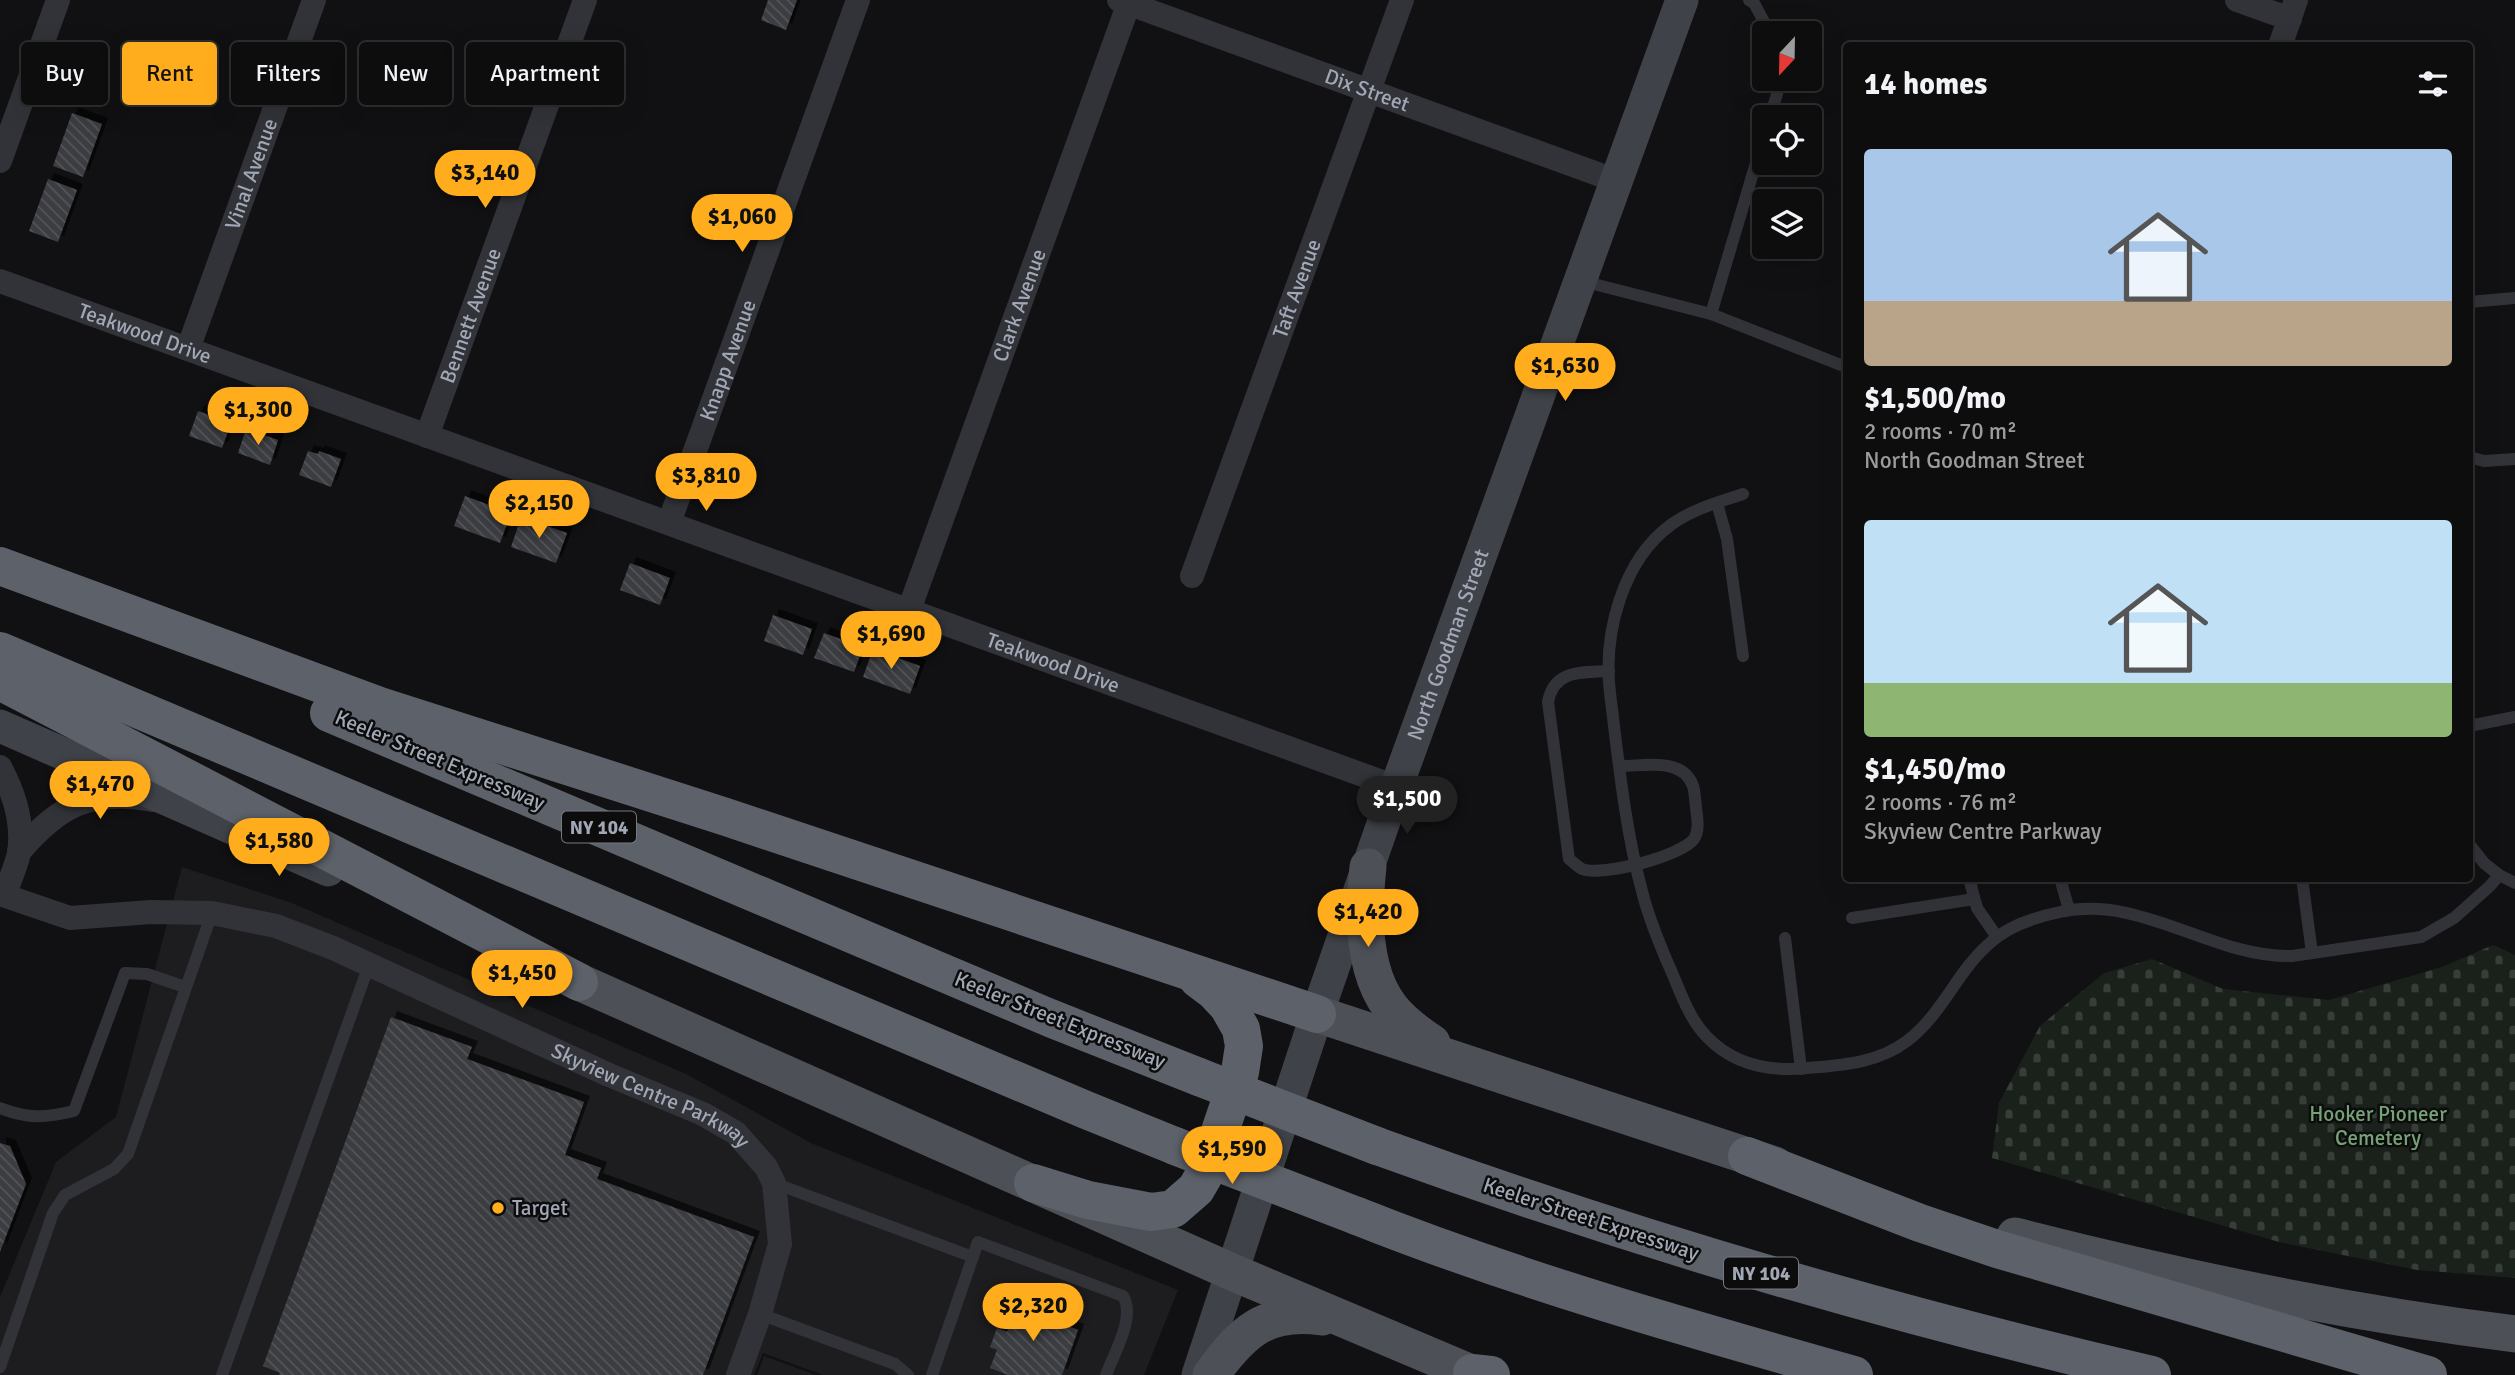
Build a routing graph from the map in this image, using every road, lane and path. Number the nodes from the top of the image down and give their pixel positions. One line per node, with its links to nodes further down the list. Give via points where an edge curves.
1 (58, 0): 14 (street)
2 (314, 0): 22 (street, Vinal Avenue)
3 (585, 0): 24 (street, Bennett Avenue)
4 (858, 0): 29 (street, Knapp Avenue)
5 (1402, 0): 13 (street, Taft Avenue)
6 (1682, 0): 16 (main road, North Goodman Street)
7 (1749, 0): 11 (lane)
8 (2237, 0): 10 (street)
9 (1126, 1): 13 (street, Dix Street); 33 (street, Clark Avenue)
10 (2293, 9): 12 (street)
11 (1764, 21)
12 (2281, 42)
13 (1369, 91): 16 (street, Dix Street); 32 (street, Taft Avenue)
14 (0, 161)
15 (1752, 175): 21 (lane)
16 (1617, 181): 18 (main road, North Goodman Street)
17 (0, 281): 22 (street, Teakwood Drive)
18 (1581, 281): 21 (lane); 43 (main road, North Goodman Street)
19 (2515, 298): 20 (lane)
20 (2473, 302)
21 (1711, 314): 23 (lane)
22 (188, 349): 24 (street, Teakwood Drive)
23 (1843, 366)
24 (427, 436): 29 (street, Teakwood Drive)
25 (2473, 458): 26 (lane)
26 (2515, 459)
27 (1743, 494): 28 (lane)
28 (1717, 503): 35 (lane, via 1727,538); 36 (lane, via 1672,524 1636,564 1620,603)
29 (669, 523): 33 (street, Teakwood Drive)
30 (0, 566): 62 (highway, via 380,706)
31 (0, 574): 88 (highway, Keeler Street Expressway / NY 104, bridge, via 1037,1012 1377,1146 1567,1213 1777,1278)
32 (1192, 576)
33 (909, 610): 43 (street, Teakwood Drive)
34 (0, 652): 87 (highway, bridge, via 1175,1146 1356,1216 1578,1293)
35 (1743, 656)
36 (1609, 671): 41 (lane); 47 (lane, via 1562,677 1550,687 1548,702 1569,859 1581,869 1597,871)
37 (0, 681): 64 (highway)
38 (2515, 717): 39 (lane)
39 (2473, 725)
40 (0, 726): 44 (main road)
41 (1621, 766): 47 (lane); 47 (lane, via 1669,766 1685,772 1693,786 1695,838 1683,848)
42 (0, 767): 46 (street, via 18,811)
43 (1396, 787): 48 (main road, North Goodman Street)
44 (184, 806): 46 (street, via 133,797 81,802 41,827); 64 (main road)
45 (2473, 849): 49 (lane)
46 (19, 852): 54 (street)
47 (1636, 863): 68 (lane, via 1661,945 1701,1030 1723,1050 1751,1065)
48 (1368, 867): 66 (main road, North Goodman Street); 67 (main road, via 1368,935 1379,989 1399,1017)
49 (2499, 875): 53 (lane); 61 (lane, via 2462,912 2429,934)
50 (1970, 882): 55 (lane)
51 (2061, 882): 56 (lane)
52 (2303, 882): 61 (lane)
53 (2515, 883)
54 (2, 894): 57 (street, Skyview Centre Parkway, via 70,918 151,912)
55 (1974, 899): 58 (lane); 59 (lane)
56 (2069, 910): 59 (lane, via 2031,920); 61 (lane, via 2138,915 2261,954)
57 (212, 914): 63 (street, Skyview Centre Parkway, via 276,926); 65 (lane)
58 (1852, 918)
59 (1997, 937): 68 (lane, via 1930,1019 1904,1043 1865,1061)
60 (1785, 938): 68 (lane)
61 (2312, 953)
62 (1170, 964): 66 (highway); 72 (highway, via 1222,998 1243,1038 1240,1072 1200,1184 1179,1205 1151,1212)
63 (369, 965): 71 (street, Skyview Centre Parkway, via 703,1114 748,1144); 80 (lane)
64 (579, 982): 72 (main road)
65 (186, 987): 69 (lane, via 147,974 125,973 74,1111 44,1118); 78 (lane, via 128,1154 114,1169 65,1195 53,1213)
66 (1317, 1014): 67 (main road); 74 (main road, North Goodman Street)
67 (1466, 1063): 70 (main road)
68 (1801, 1069)
69 (0, 1108)
70 (1747, 1156): 77 (main road, via 1958,1221 2117,1261 2323,1304); 89 (highway, via 1997,1249)
71 (774, 1184): 73 (lane); 75 (street, Skyview Centre Parkway, via 780,1244)
72 (1033, 1184): 74 (main road)
73 (973, 1257): 83 (lane); 84 (lane, via 978,1242 1123,1296 1129,1315)
74 (1232, 1272): 76 (main road); 85 (main road, North Goodman Street)
75 (760, 1314): 81 (street, Skyview Centre Parkway); 82 (lane, via 895,1364)
76 (1350, 1323): 79 (main road); 86 (main road, via 1305,1315 1273,1318 1241,1339)
77 (2515, 1334)
78 (0, 1367)
79 (1480, 1374)
80 (222, 1375)
81 (738, 1375)
82 (908, 1375)
83 (932, 1375)
84 (1106, 1375)
85 (1198, 1375)
86 (1211, 1375)
87 (1854, 1375)
88 (2152, 1375)
89 (2427, 1375)

